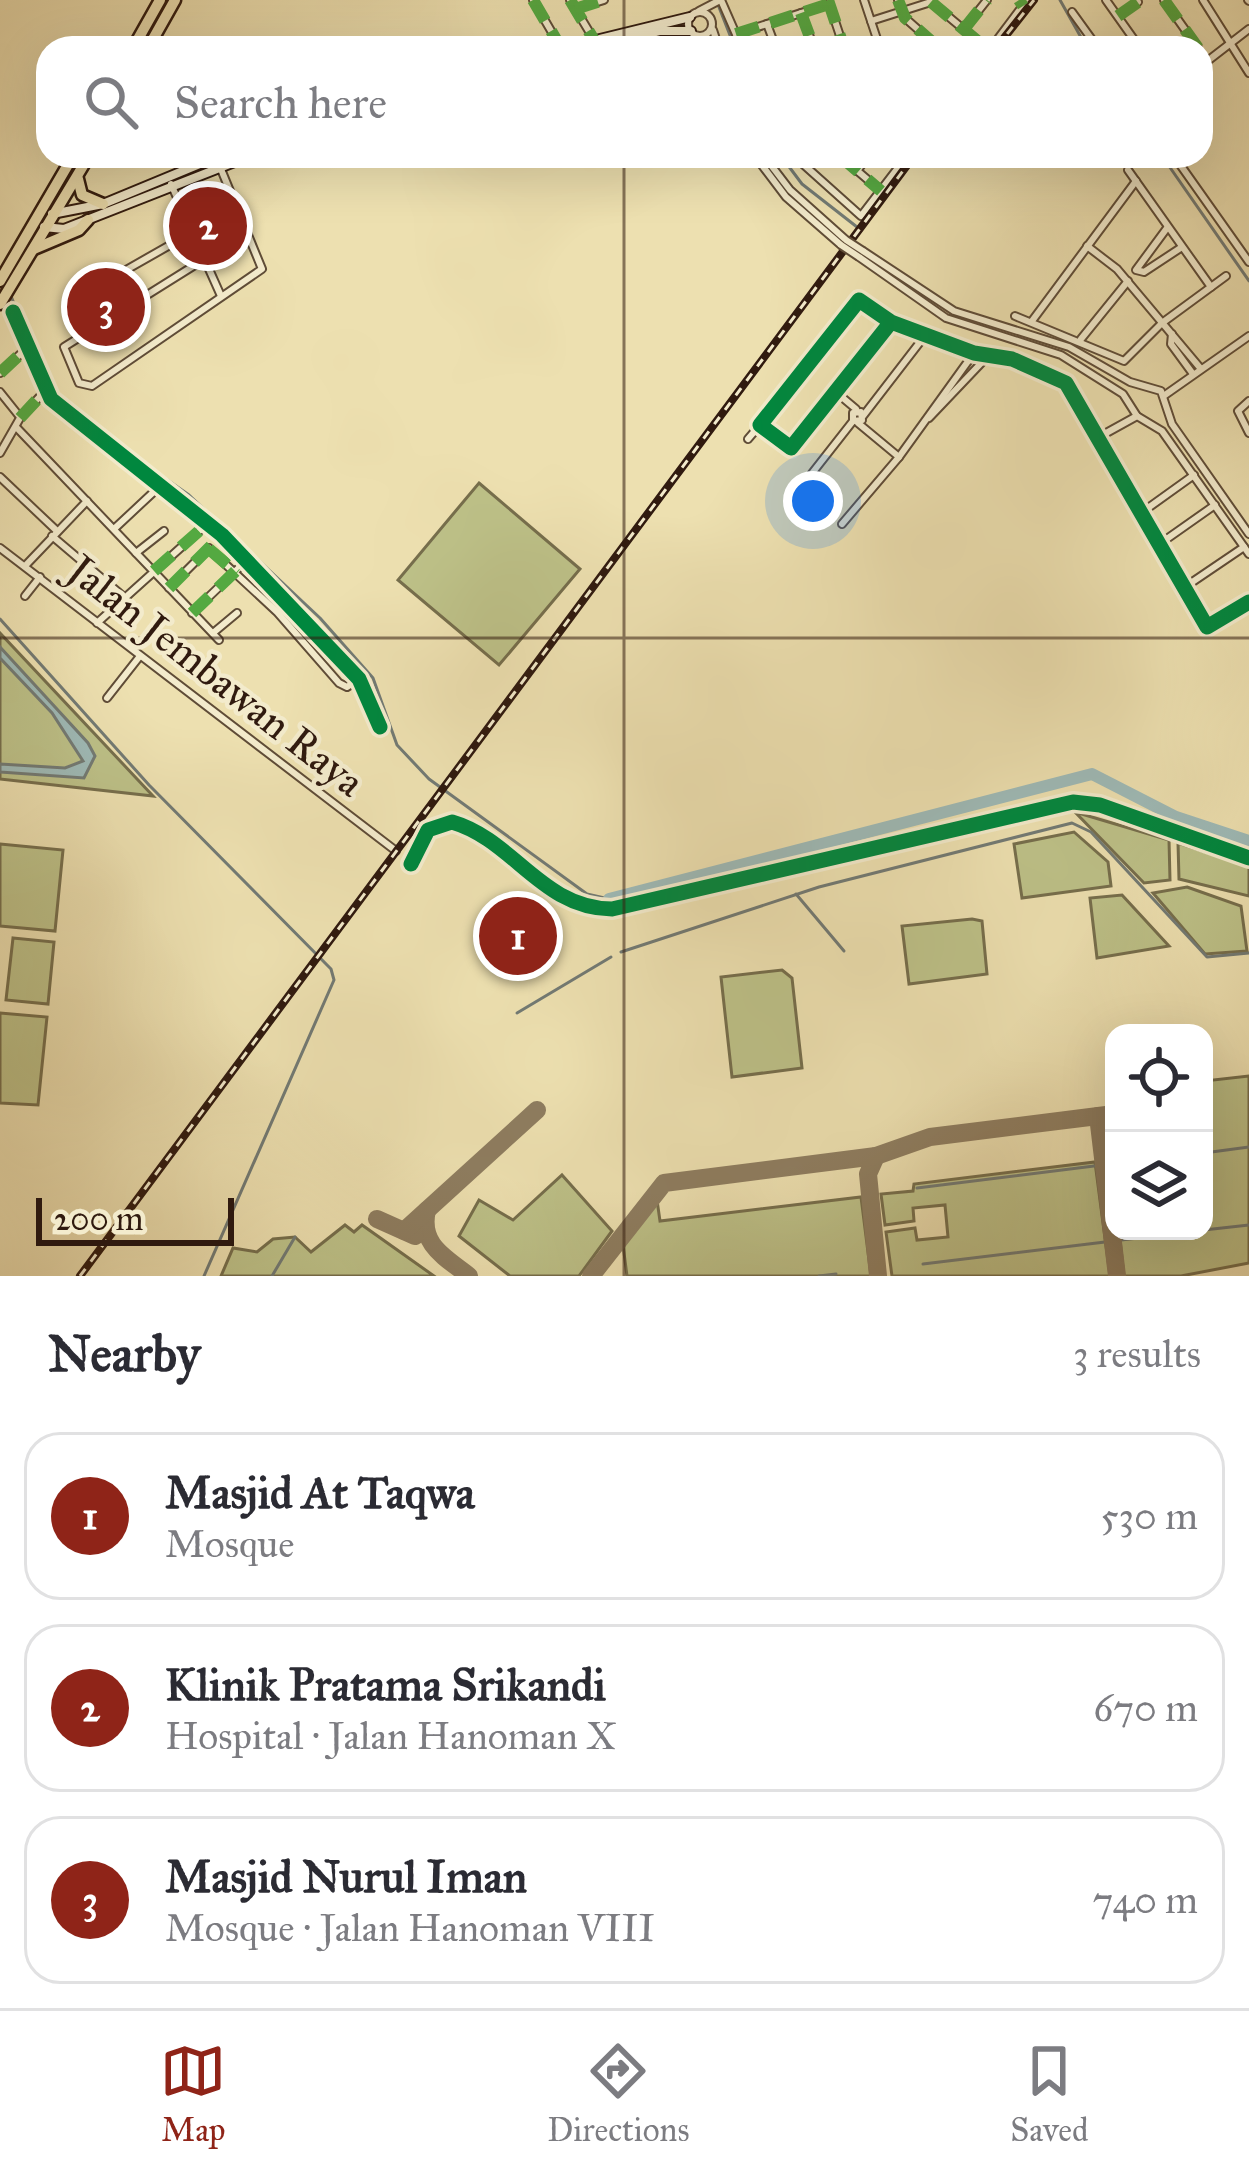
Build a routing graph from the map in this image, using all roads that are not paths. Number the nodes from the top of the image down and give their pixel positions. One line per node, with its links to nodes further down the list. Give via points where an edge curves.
1 (160, 0): 31 (highway)
2 (175, 0): 32 (highway)
3 (533, 0): 33 (street)
4 (569, 0): 17 (street)
5 (604, 0): 17 (street)
6 (864, 0): 24 (street)
7 (898, 0): 18 (street)
8 (1106, 0): 23 (street)
9 (1164, 0): 48 (street)
10 (1203, 0): 49 (street)
11 (933, 1): 18 (street); 27 (street)
12 (1139, 1): 23 (street)
13 (717, 2): 21 (street); 22 (street); 30 (street)
14 (828, 2): 20 (street); 41 (street)
15 (982, 2): 27 (street)
16 (1023, 2): 45 (street)
17 (575, 9): 34 (street)
18 (901, 10): 24 (street); 43 (street)
19 (1072, 12): 46 (street)
20 (801, 13): 25 (street); 40 (street)
21 (694, 14): 22 (street); 29 (street); 35 (street)
22 (709, 15): 26 (street)
23 (1118, 16): 47 (street)
24 (871, 21): 42 (street)
25 (766, 24): 30 (street); 39 (street)
26 (712, 26): 29 (street); 38 (street)
27 (964, 28): 44 (street)
28 (1249, 29): 49 (street)
29 (694, 33): 36 (street); 37 (street)
30 (736, 34)
31 (140, 36)
32 (155, 36)
33 (555, 36)
34 (592, 36)
35 (625, 36)
36 (638, 36)
37 (696, 36)
38 (715, 36)
39 (771, 36)
40 (810, 36)
41 (840, 36)
42 (876, 36)
43 (927, 36)
44 (974, 36)
45 (997, 36)
46 (1089, 36)
47 (1132, 36)
48 (1187, 36)
49 (1230, 40): 50 (street); 51 (street)
50 (1213, 50)
51 (1249, 73)
52 (68, 168): 71 (highway)
53 (81, 168): 66 (highway)
54 (197, 168): 70 (street)
55 (201, 168): 68 (street)
56 (221, 168): 89 (street, via 262,269)
57 (764, 168): 77 (street, via 786,197)
58 (773, 168): 77 (street)
59 (808, 168): 69 (street, via 864,215)
60 (854, 168): 65 (street)
61 (859, 168): 65 (street)
62 (898, 168): 69 (street)
63 (1182, 168): 83 (street)
64 (1128, 170): 67 (street)
65 (857, 171): 69 (street)
66 (77, 176): 70 (highway, via 82,195); 71 (highway)
67 (1136, 181): 75 (street); 78 (street)
68 (170, 183): 73 (street); 76 (street)
69 (881, 191)
70 (103, 204): 71 (street)
71 (50, 213): 74 (highway)
72 (20, 216): 74 (street)
73 (88, 220): 74 (street, via 61,230); 80 (highway)
74 (42, 226): 80 (highway); 86 (highway)
75 (1167, 227): 79 (street); 84 (street)
76 (191, 232): 82 (street); 91 (street, via 104,282)
77 (844, 242): 81 (street, bridge)
78 (1087, 246): 87 (street); 94 (street)
79 (1182, 247): 84 (street); 88 (street)
80 (34, 249): 86 (highway)
81 (861, 254): 105 (street, via 954,311 1070,347); 111 (street, via 946,318 1076,362)
82 (203, 260): 89 (street); 91 (street)
83 (1249, 262)
84 (1137, 272): 87 (street)
85 (1226, 276): 88 (street)
86 (7, 278): 90 (highway)
87 (1127, 282): 96 (street); 99 (street)
88 (1210, 287): 96 (street)
89 (221, 296): 91 (street, via 89,386 76,380 63,350)
90 (1, 303)
91 (123, 309)
92 (13, 312): 100 (street)
93 (1015, 316): 94 (street)
94 (1032, 321): 99 (street)
95 (891, 322): 97 (street); 108 (street); 118 (street, via 855,301)
96 (1162, 323): 99 (street, via 1126,361); 103 (street)
97 (927, 333): 101 (street); 115 (street)
98 (1249, 336): 103 (street)
99 (1081, 339)
100 (28, 347): 104 (street); 106 (street)
101 (974, 353): 102 (street); 116 (street)
102 (987, 356): 116 (street); 121 (street, via 1066,383)
103 (1197, 371): 109 (street)
104 (0, 373)
105 (1145, 389): 109 (street); 111 (street)
106 (46, 391): 114 (street); 127 (street)
107 (0, 392): 114 (street)
108 (837, 393): 115 (street); 118 (street, via 789,450)
109 (1165, 395): 112 (street)
110 (1249, 401): 120 (street, via 1238,411)
111 (1133, 406): 113 (street)
112 (1166, 412): 117 (street); 137 (street)
113 (1137, 416): 117 (street); 121 (street)
114 (20, 418): 119 (street)
115 (858, 418): 124 (street); 128 (street)
116 (926, 419): 124 (street)
117 (1151, 422): 125 (street)
118 (760, 424): 122 (street)
119 (17, 428): 123 (street); 129 (street)
120 (1249, 433)
121 (1099, 437): 131 (street)
122 (748, 439)
123 (0, 452)
124 (899, 457): 133 (street)
125 (1194, 475): 130 (street); 131 (street)
126 (0, 477): 136 (street)
127 (160, 486): 132 (street); 134 (street)
128 (802, 486)
129 (87, 501): 134 (street); 136 (street)
130 (1215, 506): 138 (street); 140 (street)
131 (1141, 513): 138 (street)
132 (208, 523): 142 (street); 144 (street)
133 (842, 524)
134 (114, 530): 141 (street)
135 (164, 531): 141 (street)
136 (55, 533): 143 (street); 150 (street)
137 (1249, 534)
138 (1161, 543): 148 (street)
139 (0, 548): 143 (street, Jalan Jembawan Raya)
140 (1246, 550): 148 (street)
141 (136, 553): 144 (street)
142 (247, 560): 145 (street); 156 (street)
143 (25, 566): 146 (street, Jalan Jembawan Raya)
144 (154, 572): 147 (street); 150 (street)
145 (236, 572): 147 (street, via 210,547); 152 (street); 156 (street, via 339,683)
146 (40, 577): 149 (street); 154 (street, Jalan Jembawan Raya)
147 (169, 588): 152 (street)
148 (1181, 589): 151 (street, via 1210,629)
149 (25, 596)
150 (124, 597): 154 (street)
151 (1249, 602)
152 (193, 613): 153 (street, via 216,637)
153 (237, 614)
154 (98, 623): 155 (street, Jalan Jembawan Raya)
155 (140, 656): 157 (street); 159 (street, Jalan Jembawan Raya)
156 (359, 679): 158 (street)
157 (106, 698)
158 (380, 727)
159 (396, 851)
160 (1249, 858): 161 (street, via 1072,802 612,909 572,904 452,822 428,830)
161 (410, 864)

